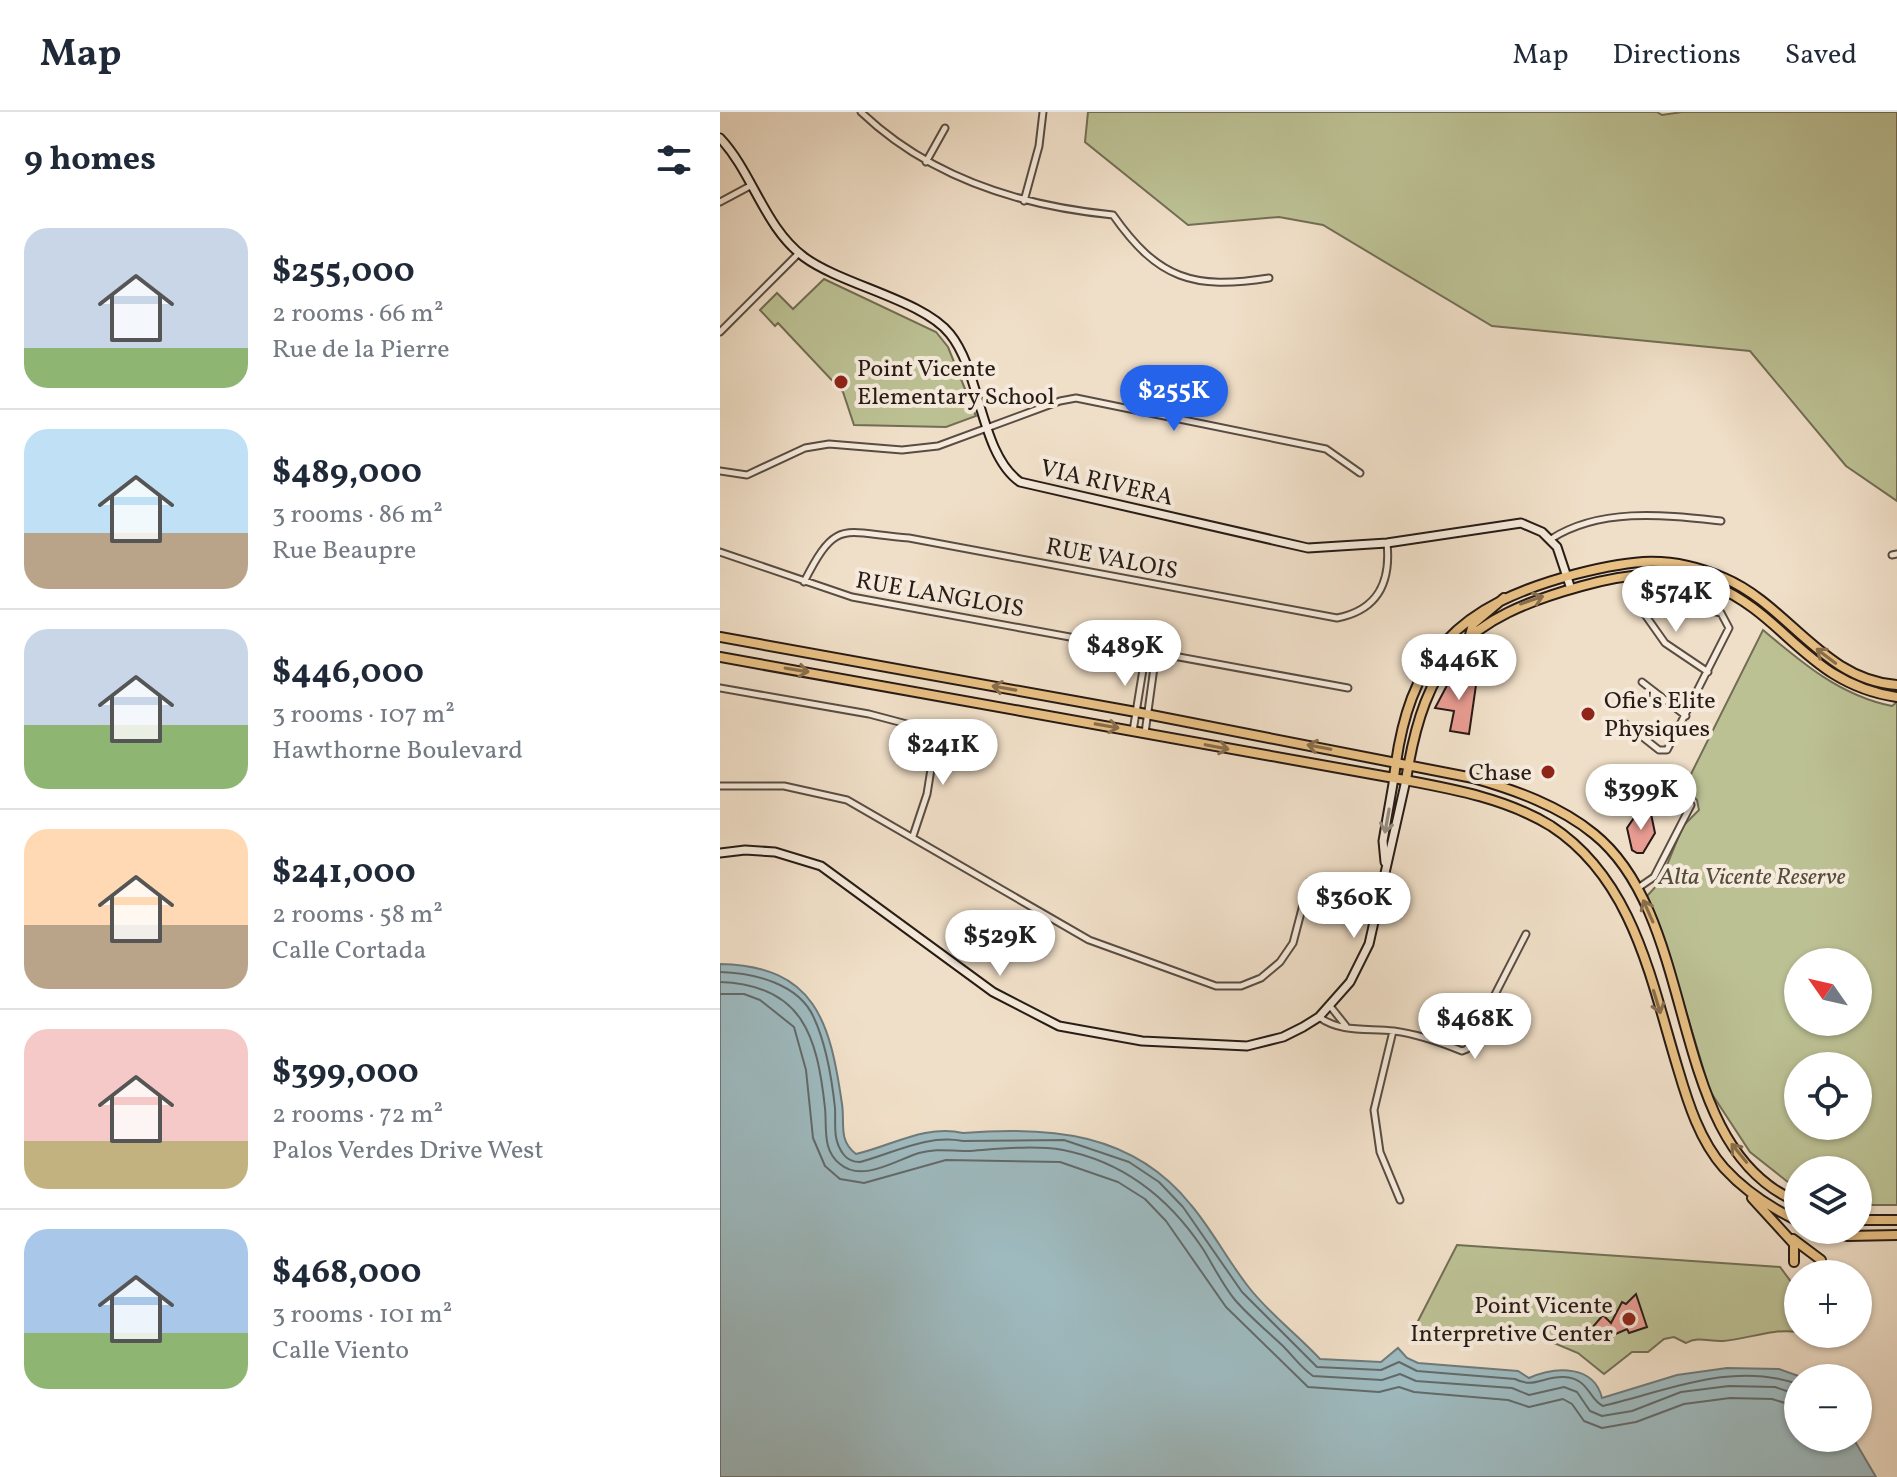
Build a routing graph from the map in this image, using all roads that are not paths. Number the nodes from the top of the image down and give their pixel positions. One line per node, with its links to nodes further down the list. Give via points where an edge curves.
1 (861, 112): 5 (street)
2 (1043, 112): 7 (street)
3 (945, 128): 5 (street)
4 (720, 138): 6 (street, VIA RIVERA)
5 (926, 162): 7 (street)
6 (750, 186): 8 (street); 9 (street, VIA RIVERA)
7 (1024, 201): 10 (street, via 1113,215 1141,252 1177,276 1230,284)
8 (720, 202)
9 (799, 253): 11 (street); 12 (street, VIA RIVERA, via 941,325 957,344)
10 (1269, 278)
11 (720, 332)
12 (988, 427): 13 (street, via 919,450 829,444 805,448 747,475); 14 (street, via 1076,398 1326,449); 17 (street, VIA RIVERA, via 1007,470 1029,485 1308,548)
13 (720, 471)
14 (1360, 473)
15 (1721, 521): 16 (street, via 1642,514 1573,526)
16 (1551, 539): 17 (street, VIA RIVERA, via 1521,523); 20 (street)
17 (1387, 543): 22 (street, RUE VALOIS, via 1388,574 1379,594 1354,615 1337,618 909,538 850,533 830,538)
18 (720, 552): 22 (street, RUE LANGLOIS)
19 (1685, 565): 20 (main road, via 1642,560); 21 (main road, via 1671,565); 34 (main road, one-way to 19, via 1847,671 1746,590)
20 (1569, 576): 23 (street); 24 (main road)
21 (1652, 577): 23 (main road, via 1611,578); 25 (street); 25 (street, via 1650,594); 37 (main road, via 1713,586 1751,607 1828,673)
22 (804, 582): 29 (street, RUE LANGLOIS, via 852,597)
23 (1571, 589): 27 (main road, one-way to 23, via 1505,611)
24 (1504, 597): 27 (main road, via 1473,624); 44 (main road, via 1457,629 1426,667 1408,708)
25 (1657, 600): 32 (street, via 1726,617 1728,634)
26 (1636, 602): 32 (street, via 1665,643)
27 (1470, 635): 45 (main road, via 1433,683)
28 (720, 637): 38 (main road, one-way to 28)
29 (1146, 651): 30 (street, RUE LANGLOIS); 38 (street)
30 (1156, 653): 36 (street, RUE LANGLOIS); 39 (street)
31 (720, 657): 42 (main road, one-way to 42)
32 (1708, 672): 40 (street)
33 (1642, 682): 40 (street)
34 (1897, 685)
35 (720, 688): 50 (street, via 869,714 937,732 927,794)
36 (1348, 688)
37 (1897, 697)
38 (1136, 712): 39 (main road); 42 (street)
39 (1147, 714): 43 (street); 44 (main road, one-way to 39)
40 (1686, 716): 41 (street, via 1663,752)
41 (1626, 724)
42 (1133, 731): 43 (main road)
43 (1145, 733): 46 (main road, one-way to 46)
44 (1396, 762): 45 (main road); 46 (main road)
45 (1409, 765): 47 (main road); 54 (main road, via 1504,787 1558,811 1595,834)
46 (1394, 778): 47 (main road); 52 (street, one-way to 52, via 1383,841)
47 (1406, 780): 52 (street); 62 (main road, one-way to 62, via 1520,810 1566,837 1606,879 1637,934 1694,1116)
48 (720, 786): 50 (street, via 753,784 818,792 870,811)
49 (1691, 805): 54 (street, via 1654,877)
50 (913, 836): 55 (street, via 1089,940 1216,986 1241,986 1280,962 1293,943 1309,882)
51 (720, 853): 59 (street, via 775,852 821,866 993,992 1025,1011 1081,1032 1247,1046 1283,1037)
52 (1385, 864): 53 (street)
53 (1379, 887): 55 (street); 56 (street)
54 (1638, 888): 63 (main road, one-way to 54, via 1755,1172 1727,1138 1709,1102)
55 (1353, 889): 56 (street)
56 (1377, 902): 58 (street, via 1362,962)
57 (1526, 934): 61 (street, via 1467,1049)
58 (1330, 1006): 59 (street); 60 (street)
59 (1319, 1017): 60 (street)
60 (1347, 1027): 61 (street)
61 (1393, 1031): 64 (street, via 1374,1110 1380,1152)
62 (1724, 1168): 65 (main road); 68 (main road)
63 (1784, 1192)
64 (1400, 1200)
65 (1784, 1213)
66 (1872, 1220): 67 (main road)
67 (1897, 1220)
68 (1784, 1232)
69 (1897, 1235): 70 (main road)
70 (1872, 1236)
71 (1799, 1244): 72 (main road)
72 (1821, 1260)

